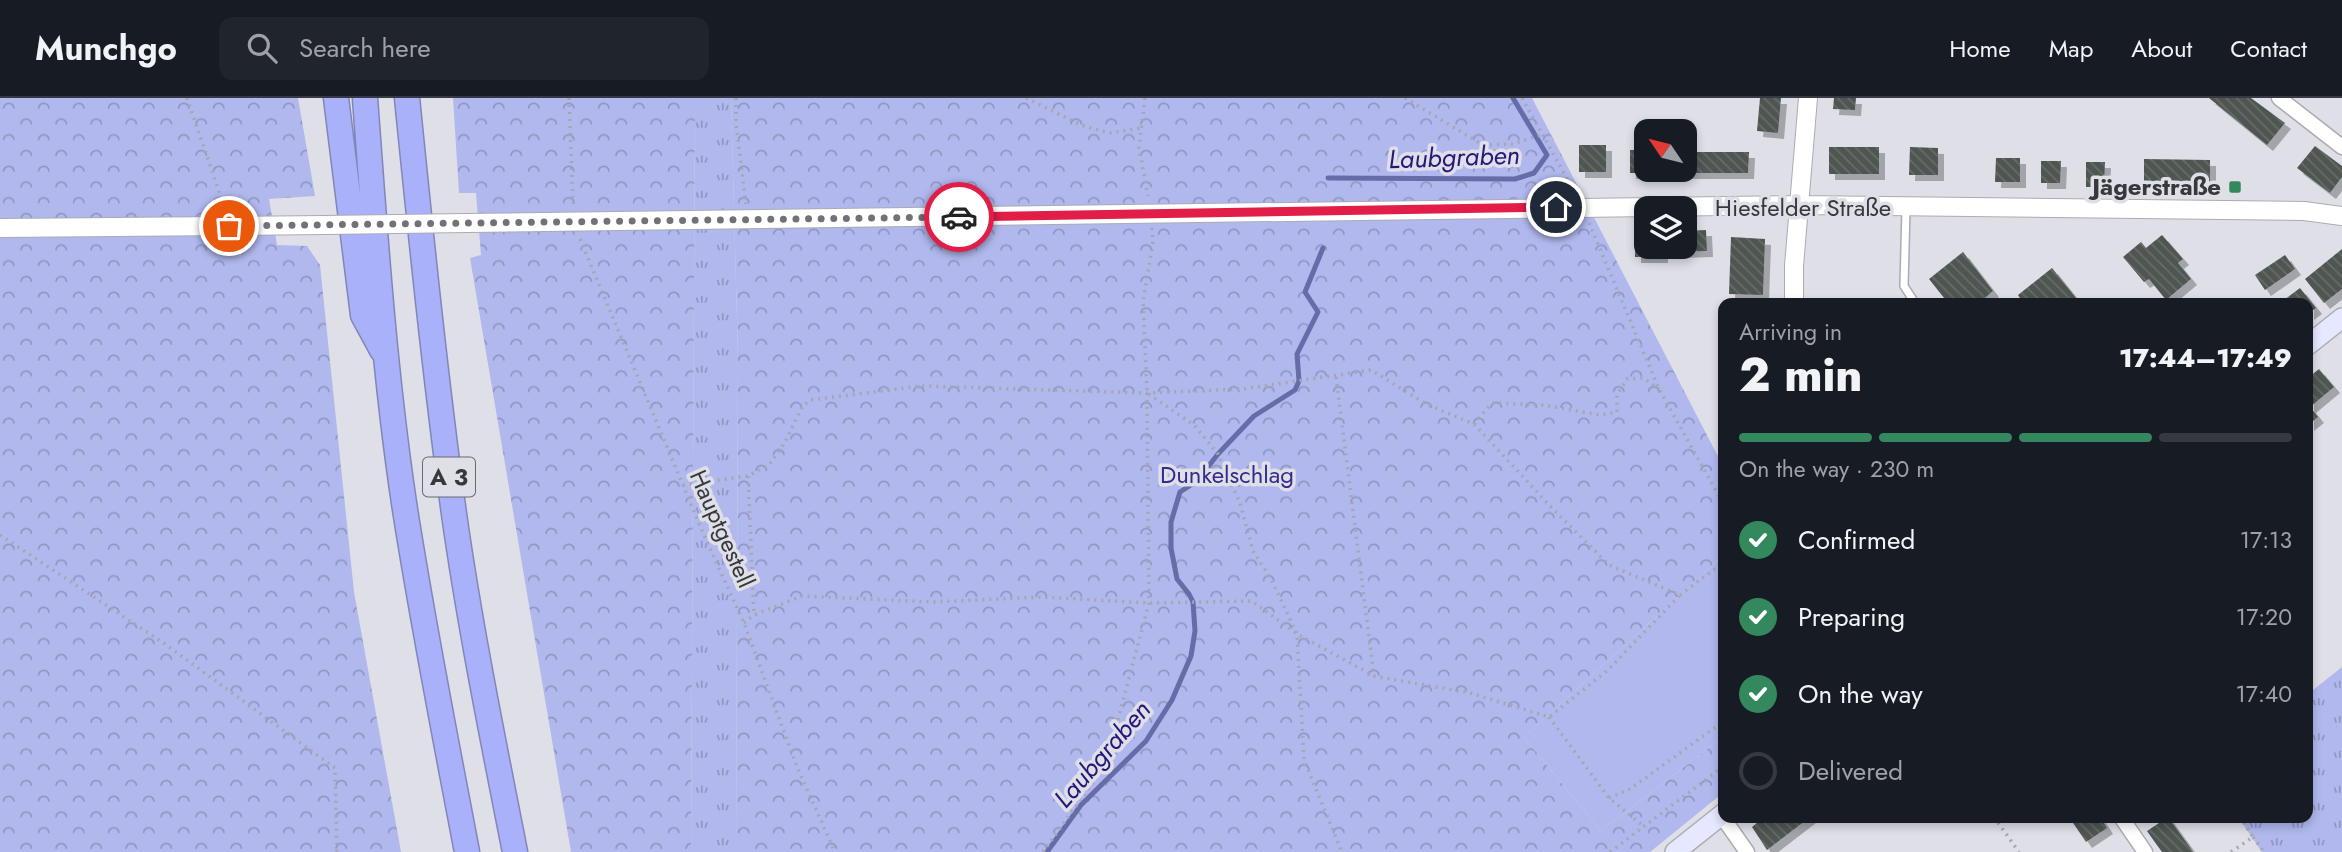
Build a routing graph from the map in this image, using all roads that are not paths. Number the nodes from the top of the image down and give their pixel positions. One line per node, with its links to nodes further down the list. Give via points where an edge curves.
1 (336, 98): 17 (highway, A 3, via 363,315)
2 (365, 98): 17 (highway)
3 (407, 98): 22 (highway, A 3, via 454,516)
4 (1808, 98): 7 (street)
5 (2279, 98): 6 (street)
6 (2342, 147)
7 (1799, 205): 8 (street, Hiesfelder Straße); 12 (street, Hiesfelder Straße, bridge); 13 (street)
8 (1906, 207): 10 (street, Hiesfelder Straße); 14 (lane, via 1905,286)
9 (2342, 207): 10 (street, Hiesfelder Straße)
10 (2304, 211): 11 (street, Hiesfelder Straße)
11 (2342, 216)
12 (0, 228)
13 (1794, 298)
14 (1912, 298)
15 (2342, 318): 16 (main road)
16 (2313, 341)
17 (386, 356): 21 (highway, A 3, via 404,503)
18 (1718, 818): 23 (main road)
19 (1729, 823): 24 (street)
20 (2125, 823): 25 (street)
21 (467, 852)
22 (515, 852)
23 (1675, 852)
24 (1747, 852)
25 (2146, 852)

